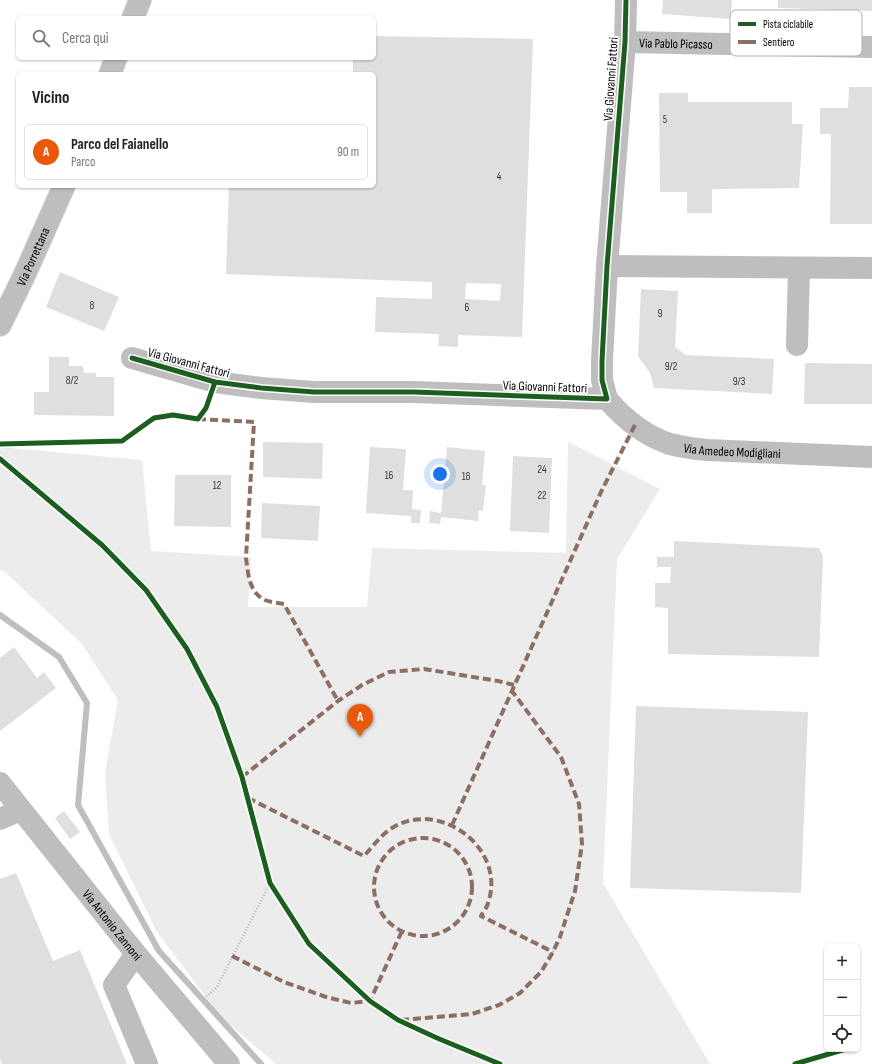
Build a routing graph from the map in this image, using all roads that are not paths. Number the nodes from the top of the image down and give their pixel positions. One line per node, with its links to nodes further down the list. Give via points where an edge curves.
1 (140, 0): 3 (street)
2 (626, 0): 4 (street, Via Giovanni Fattori)
3 (134, 16)
4 (625, 42): 5 (street, Via Pablo Picasso); 11 (street, Via Giovanni Fattori)
5 (730, 44)
6 (862, 47): 7 (street, Via Pablo Picasso)
7 (872, 47)
8 (115, 60): 9 (street)
9 (111, 72)
10 (63, 188): 14 (street, Via Porrettana)
11 (607, 266): 12 (street); 17 (street, Via Giovanni Fattori, via 602,380)
12 (799, 268): 13 (street); 15 (street)
13 (872, 268)
14 (0, 326)
15 (797, 345)
16 (132, 358): 17 (street, Via Giovanni Fattori, via 215,382 261,388 314,392 414,392)
17 (607, 399): 18 (street, Via Amedeo Modigliani, via 620,414 635,425 669,443 683,447)
18 (872, 457)
19 (0, 783): 20 (street, Via Antonio Zannoni)
20 (21, 810): 21 (street); 22 (street, Via Antonio Zannoni)
21 (0, 819)
22 (136, 954): 23 (street, via 114,985); 24 (street, Via Antonio Zannoni)
23 (147, 1064)
24 (228, 1064)

